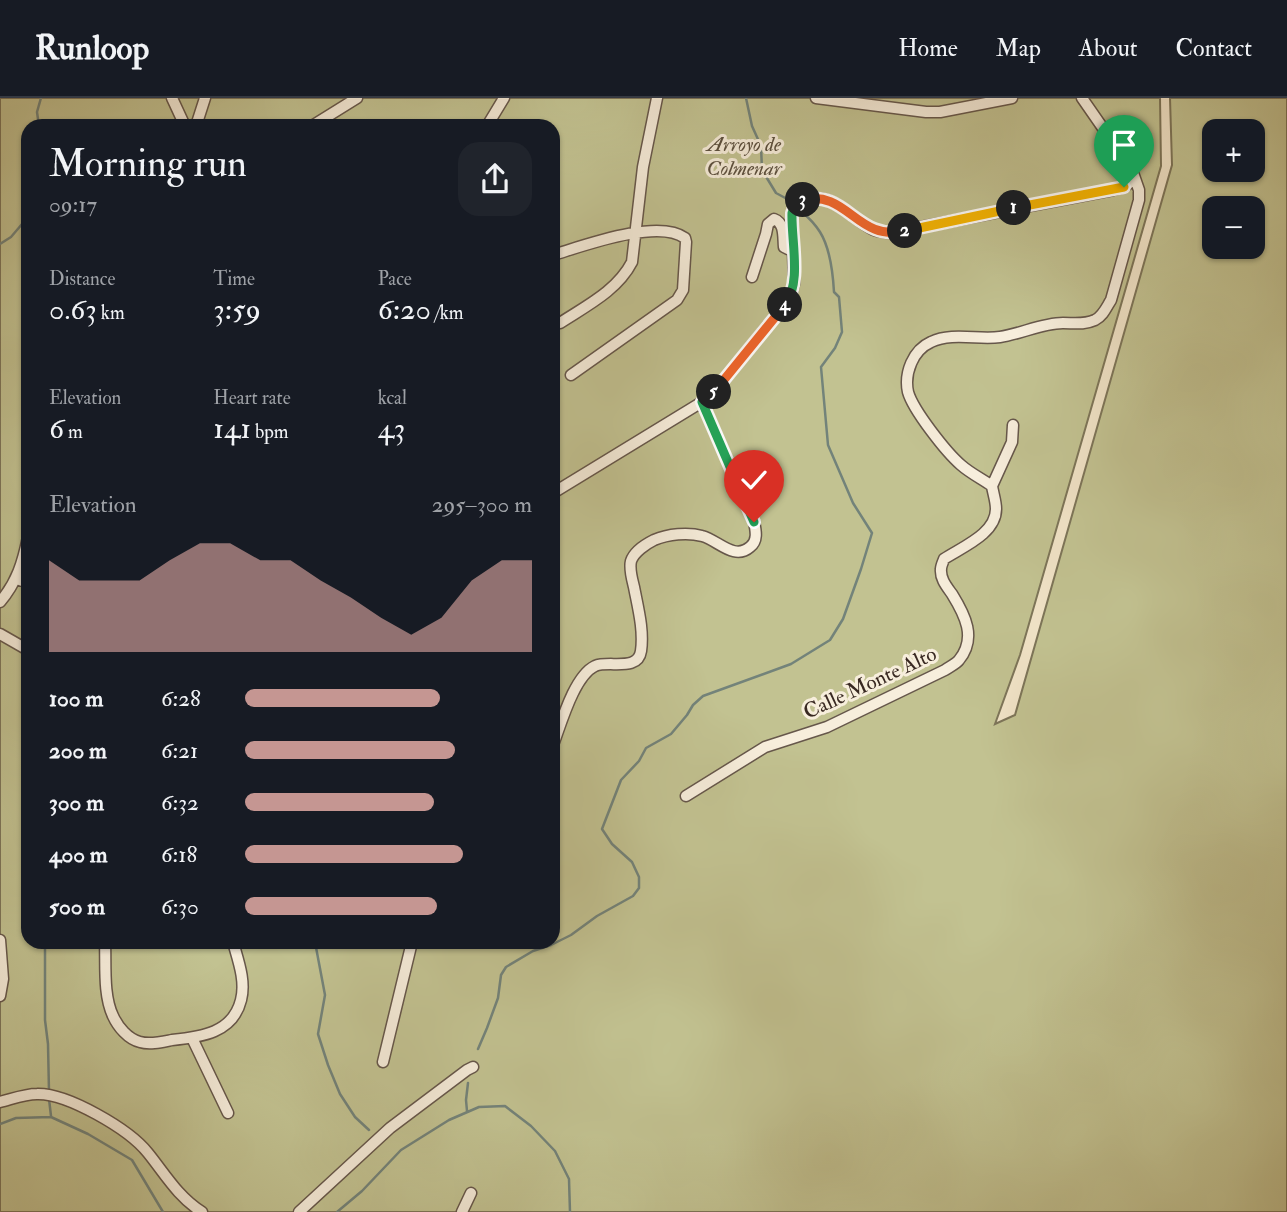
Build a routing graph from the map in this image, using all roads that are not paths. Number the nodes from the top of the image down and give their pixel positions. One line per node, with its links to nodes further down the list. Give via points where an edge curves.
1 (172, 98): 9 (street)
2 (205, 98): 10 (street)
3 (357, 98): 11 (street)
4 (504, 98): 12 (street)
5 (657, 98): 14 (street)
6 (816, 98): 7 (street, via 940,112)
7 (1012, 98)
8 (1082, 98): 13 (street, via 1132,170)
9 (182, 119)
10 (198, 119)
11 (326, 119)
12 (491, 119)
13 (1131, 187): 15 (street, via 890,233 873,230 843,208 813,198 795,205 792,213); 22 (street, via 1137,209 1111,300 1099,317 1000,337 943,338 930,342 911,363 907,376 913,404 951,455)
14 (636, 233): 16 (street); 18 (street, via 627,272); 19 (street, via 669,232 685,238 683,290 677,300)
15 (794, 252): 17 (street, via 784,247 779,220 770,220); 20 (street, via 790,298)
16 (560, 253)
17 (752, 277)
18 (560, 323)
19 (571, 375)
20 (702, 402): 23 (street); 30 (street, via 754,522 754,543 740,552 731,551 703,536 688,534 654,540 636,552 630,569 641,621 638,660 596,666 587,672)
21 (1013, 425): 22 (street, Calle Monte Alto, via 1012,442)
22 (992, 486): 31 (street, Calle Monte Alto, via 993,522 985,533 944,559 941,570 969,634 959,660 827,727 765,747)
23 (560, 489)
24 (21, 567): 25 (street)
25 (17, 579): 26 (street); 27 (street)
26 (21, 580)
27 (0, 602)
28 (0, 634): 29 (street)
29 (21, 646)
30 (560, 727)
31 (686, 796)
32 (0, 940): 36 (street)
33 (105, 949): 37 (street, via 109,1005 127,1035 151,1043)
34 (235, 949): 37 (street, via 242,982 236,1012 220,1029)
35 (410, 949): 38 (street)
36 (0, 996)
37 (192, 1038): 41 (street)
38 (383, 1062)
39 (473, 1067): 44 (street, via 390,1128)
40 (0, 1102): 43 (street, via 37,1094 77,1103 146,1150 182,1197)
41 (228, 1113)
42 (471, 1193): 45 (street)
43 (202, 1212)
44 (299, 1212)
45 (462, 1212)

